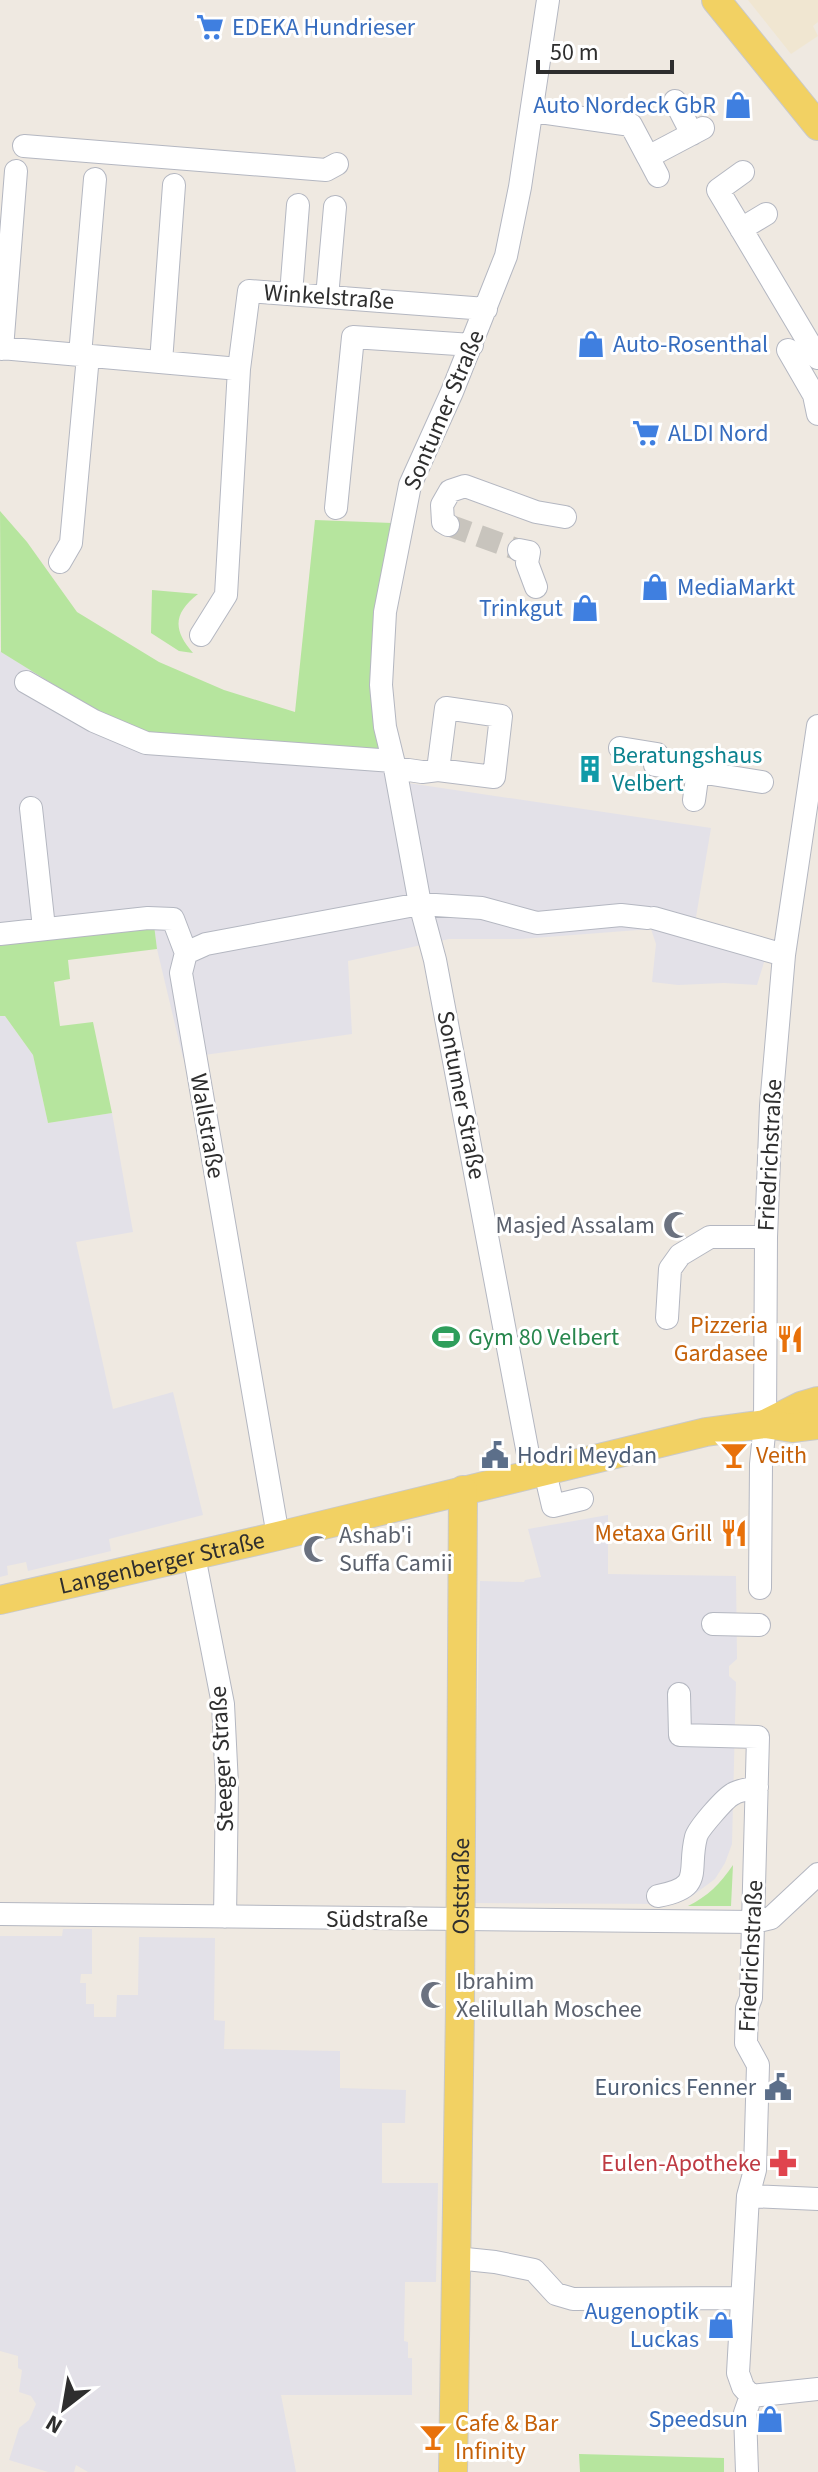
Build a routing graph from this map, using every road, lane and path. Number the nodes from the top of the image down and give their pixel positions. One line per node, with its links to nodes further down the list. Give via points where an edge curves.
1 (548, 0): 4 (street, Sontumer Straße)
2 (716, 0): 5 (main road)
3 (675, 101): 4 (street, via 698,131 653,167 631,125)
4 (533, 111): 18 (street, Sontumer Straße, via 506,256)
5 (818, 126)
6 (24, 146): 7 (street, via 326,170)
7 (337, 164)
8 (16, 171): 20 (street)
9 (743, 172): 15 (street, via 718,190)
10 (95, 179): 22 (street)
11 (174, 185): 24 (street)
12 (298, 205): 16 (street)
13 (335, 207): 17 (street)
14 (766, 214): 15 (street)
15 (741, 229): 23 (street)
16 (291, 294): 17 (street, Winkelstraße); 25 (street, Winkelstraße, via 249,291)
17 (327, 297): 18 (street, Winkelstraße)
18 (486, 309): 19 (street, Sontumer Straße)
19 (472, 345): 27 (street, via 353,337); 37 (street, Sontumer Straße, via 410,485 401,518 385,612 381,685)
20 (1, 348): 22 (street)
21 (788, 350): 26 (street, via 814,395)
22 (84, 356): 24 (street); 31 (street, via 71,543)
23 (818, 358)
24 (161, 362): 25 (street)
25 (239, 369): 33 (street, Winkelstraße, via 226,595)
26 (818, 414)
27 (336, 508)
28 (565, 517): 29 (street, via 465,486 450,491 442,505)
29 (448, 525)
30 (519, 550): 32 (street, via 529,552 527,563)
31 (60, 562)
32 (536, 587)
33 (201, 635)
34 (26, 682): 37 (street, via 146,743)
35 (818, 726): 46 (street, Friedrichstraße, via 797,787)
36 (620, 748): 38 (street, via 657,754 655,765)
37 (394, 765): 39 (street); 43 (street, Sontumer Straße)
38 (694, 767): 40 (street); 41 (street)
39 (438, 770)
40 (762, 782)
41 (694, 800)
42 (31, 808): 44 (street)
43 (420, 904): 46 (street, via 482,908 537,923 621,915 651,918); 47 (street, via 206,944); 52 (street, Sontumer Straße)
44 (44, 928): 45 (street); 47 (street, via 173,919)
45 (0, 934)
46 (792, 952): 48 (street, Friedrichstraße, via 771,1106)
47 (186, 953): 55 (street, Wallstraße, via 181,973)
48 (766, 1237): 49 (street, via 710,1237 680,1255 670,1269); 51 (street, Friedrichstraße)
49 (667, 1318)
50 (818, 1401): 51 (main road, Langenberger Straße)
51 (792, 1426): 52 (main road, Langenberger Straße, via 706,1432); 57 (street, Friedrichstraße, via 761,1464)
52 (538, 1473): 53 (main road, Langenberger Straße); 54 (street, Sontumer Straße, via 553,1506)
53 (463, 1490): 55 (main road, Langenberger Straße); 67 (main road, Oststraße)
54 (582, 1499)
55 (278, 1536): 56 (main road, Langenberger Straße)
56 (194, 1556): 58 (main road, Langenberger Straße); 66 (street, Steeger Straße, via 223,1704)
57 (760, 1588)
58 (0, 1600)
59 (713, 1624): 60 (street)
60 (759, 1625)
61 (679, 1694): 62 (street, Friedrichstraße, via 680,1735 758,1737)
62 (757, 1787): 64 (street, via 725,1801 697,1833 692,1877 681,1891); 68 (street, Friedrichstraße)
63 (818, 1874): 68 (street, via 771,1918)
64 (658, 1896)
65 (0, 1914): 66 (street, Südstraße)
66 (225, 1917): 67 (street, Südstraße)
67 (460, 1919): 68 (street, Südstraße); 71 (main road, Oststraße)
68 (755, 1922): 69 (street, Friedrichstraße, via 746,2039 758,2065 757,2123)
69 (748, 2196): 70 (street); 72 (street, Friedrichstraße)
70 (818, 2199)
71 (456, 2258): 72 (street, via 534,2270 556,2294 573,2299); 75 (main road, Oststraße)
72 (742, 2304): 74 (street, Friedrichstraße, via 738,2373)
73 (818, 2389): 74 (street)
74 (751, 2396): 76 (street, Friedrichstraße, via 745,2413)
75 (453, 2472)
76 (747, 2472)

